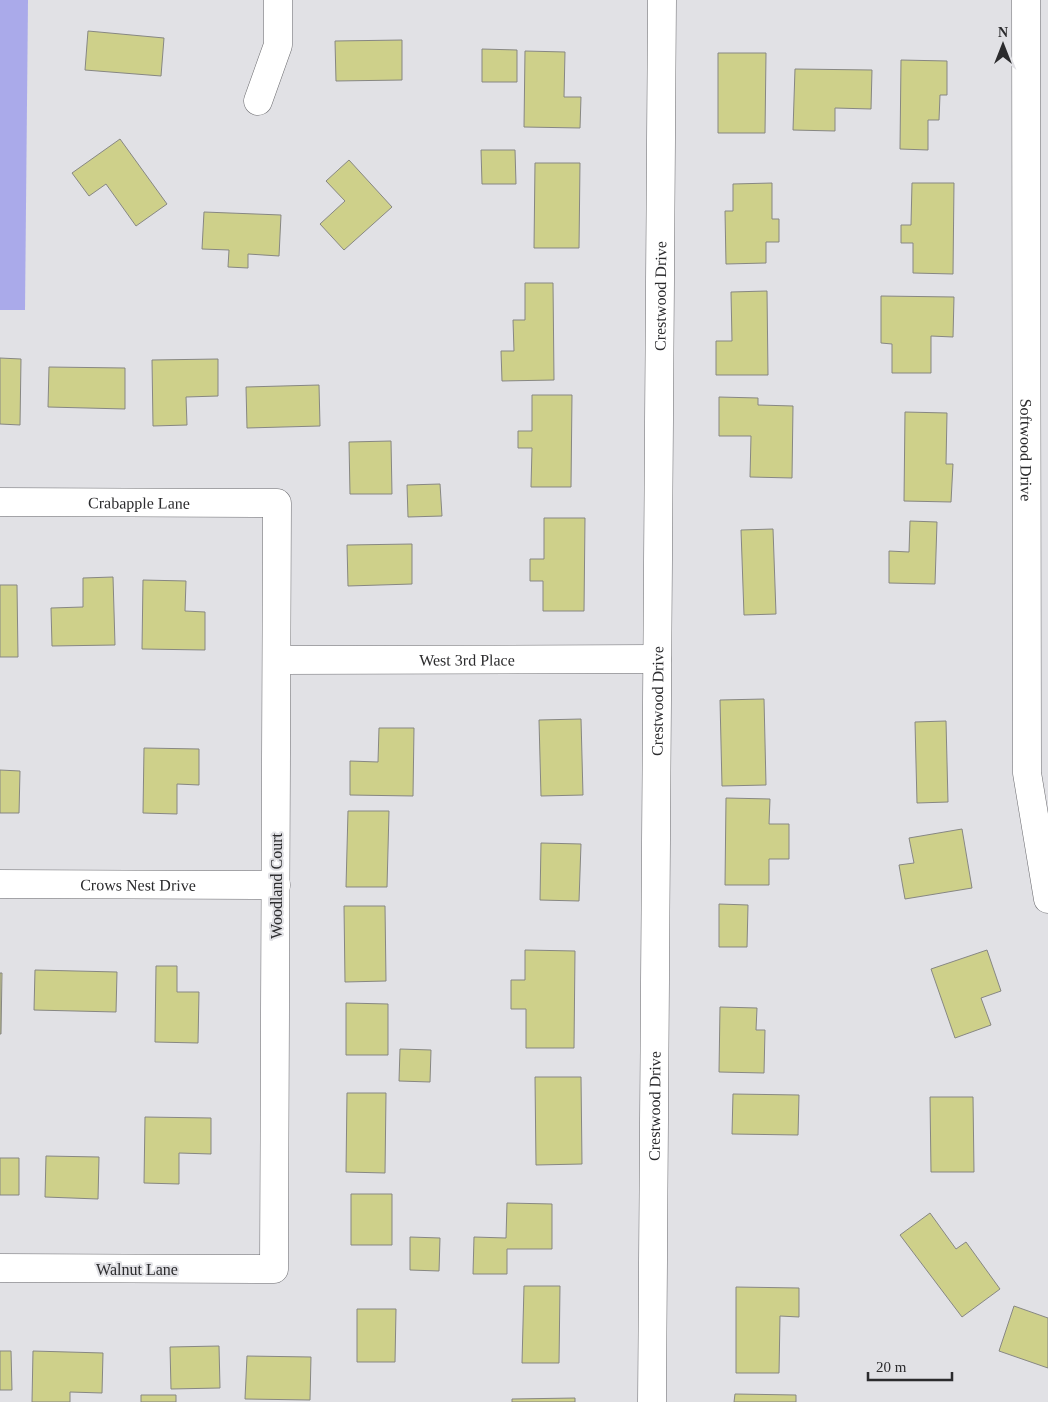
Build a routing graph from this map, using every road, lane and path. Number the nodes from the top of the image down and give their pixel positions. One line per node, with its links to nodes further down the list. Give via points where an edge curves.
1 (278, 0): 4 (street, via 278,46)
2 (662, 0): 7 (street, Crestwood Drive)
3 (1026, 0): 11 (street, Softwood Drive, via 1027,773)
4 (258, 101)
5 (0, 502): 6 (street, Crabapple Lane)
6 (278, 504): 8 (street, Woodland Court)
7 (657, 659): 8 (street, West 3rd Place); 14 (street, Crestwood Drive)
8 (277, 660): 10 (street, Woodland Court)
9 (0, 884): 10 (street, Crows Nest Drive)
10 (276, 885): 13 (street, Woodland Court)
11 (1048, 900)
12 (0, 1268): 13 (street, Walnut Lane)
13 (274, 1269)
14 (652, 1402)

